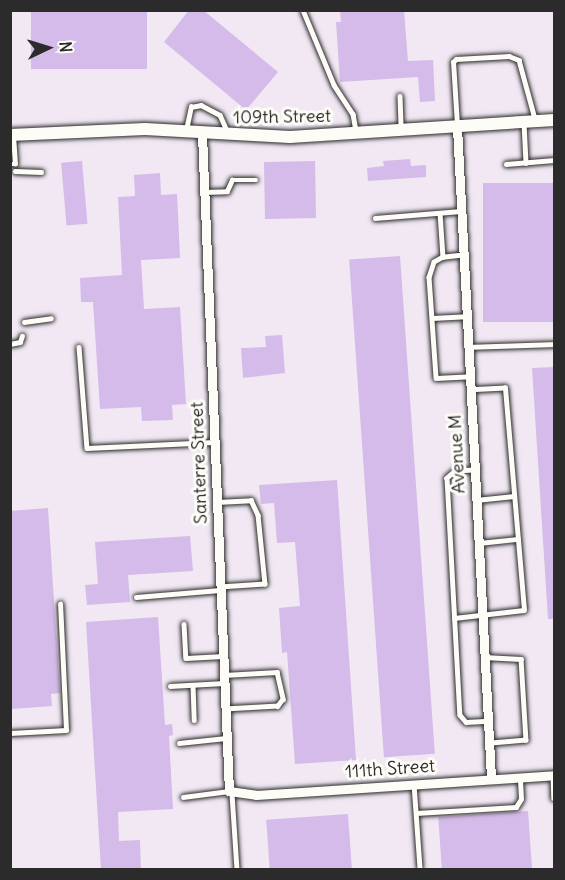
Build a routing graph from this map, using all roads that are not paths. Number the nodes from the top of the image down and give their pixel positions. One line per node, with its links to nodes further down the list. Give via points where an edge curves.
1 (303, 10): 9 (lane, via 334,85 353,114)
2 (399, 96): 6 (lane)
3 (555, 120): 4 (street, 109th Street)
4 (530, 122): 5 (street, 109th Street); 5 (lane, via 522,64 509,56 454,60); 13 (lane)
5 (457, 127): 6 (street, 109th Street); 20 (street, Avenue M)
6 (402, 130): 9 (street, 109th Street)
7 (186, 133): 8 (street, 109th Street); 10 (street, 109th Street, via 138,129); 11 (lane, via 191,107 201,105 220,115)
8 (202, 134): 11 (street, 109th Street); 19 (street, Santerre Street)
9 (356, 134): 11 (street, 109th Street)
10 (11, 135): 14 (lane, via 15,164)
11 (229, 136)
12 (555, 160): 13 (lane)
13 (526, 163): 15 (lane)
14 (10, 164)
15 (506, 164)
16 (15, 171): 17 (lane)
17 (41, 172)
18 (256, 180): 19 (lane, via 232,180 227,191)
19 (204, 192): 36 (street, Santerre Street)
20 (461, 212): 21 (lane); 23 (street, Avenue M)
21 (440, 213): 22 (lane); 24 (lane)
22 (375, 218)
23 (463, 255): 24 (lane); 25 (street, Avenue M)
24 (443, 256): 27 (lane, via 434,262 429,277)
25 (466, 316): 27 (lane); 33 (street, Avenue M)
26 (51, 318): 28 (lane)
27 (432, 318): 34 (lane, via 436,378)
28 (24, 322)
29 (22, 336): 30 (lane, via 20,342)
30 (10, 344)
31 (555, 344): 33 (lane)
32 (79, 347): 36 (lane, via 87,448)
33 (468, 347): 34 (street, Avenue M)
34 (470, 376): 35 (street, Avenue M)
35 (470, 390): 37 (street, Avenue M); 38 (lane, via 505,388)
36 (214, 442): 40 (street, Santerre Street)
37 (474, 470): 39 (street, Avenue M); 47 (lane, via 455,471 447,478)
38 (514, 496): 39 (lane); 41 (lane)
39 (476, 500): 42 (street, Avenue M)
40 (217, 502): 43 (street, Santerre Street); 43 (lane, via 251,500 258,516 265,584)
41 (518, 539): 42 (lane); 46 (lane, via 524,610)
42 (478, 543): 46 (street, Avenue M)
43 (220, 589): 44 (lane); 49 (street, Santerre Street)
44 (136, 597)
45 (60, 604): 57 (lane, via 66,730)
46 (482, 616): 47 (lane); 50 (street, Avenue M)
47 (454, 618): 56 (lane, via 460,715 466,722)
48 (184, 624): 49 (lane, via 186,658)
49 (223, 656): 51 (street, Santerre Street)
50 (484, 657): 56 (street, Avenue M); 60 (lane, via 521,659 526,740)
51 (224, 679): 52 (lane); 54 (street, Santerre Street); 54 (lane, via 278,672 284,699 278,706)
52 (193, 685): 53 (lane); 55 (lane)
53 (170, 686)
54 (225, 709): 58 (street, Santerre Street)
55 (194, 720)
56 (488, 721): 60 (street, Avenue M)
57 (10, 733)
58 (226, 738): 59 (lane); 65 (street, Santerre Street)
59 (179, 743)
60 (489, 743): 63 (street, Avenue M)
61 (554, 775): 62 (street, 111th Street); 67 (lane)
62 (520, 777): 63 (street, 111th Street); 68 (lane, via 521,800 516,807)
63 (491, 779): 64 (street, 111th Street)
64 (414, 784): 65 (street, 111th Street); 68 (lane)
65 (230, 793): 66 (lane); 70 (lane)
66 (183, 797)
67 (555, 798)
68 (416, 813): 69 (lane)
69 (420, 867)
70 (237, 870)

